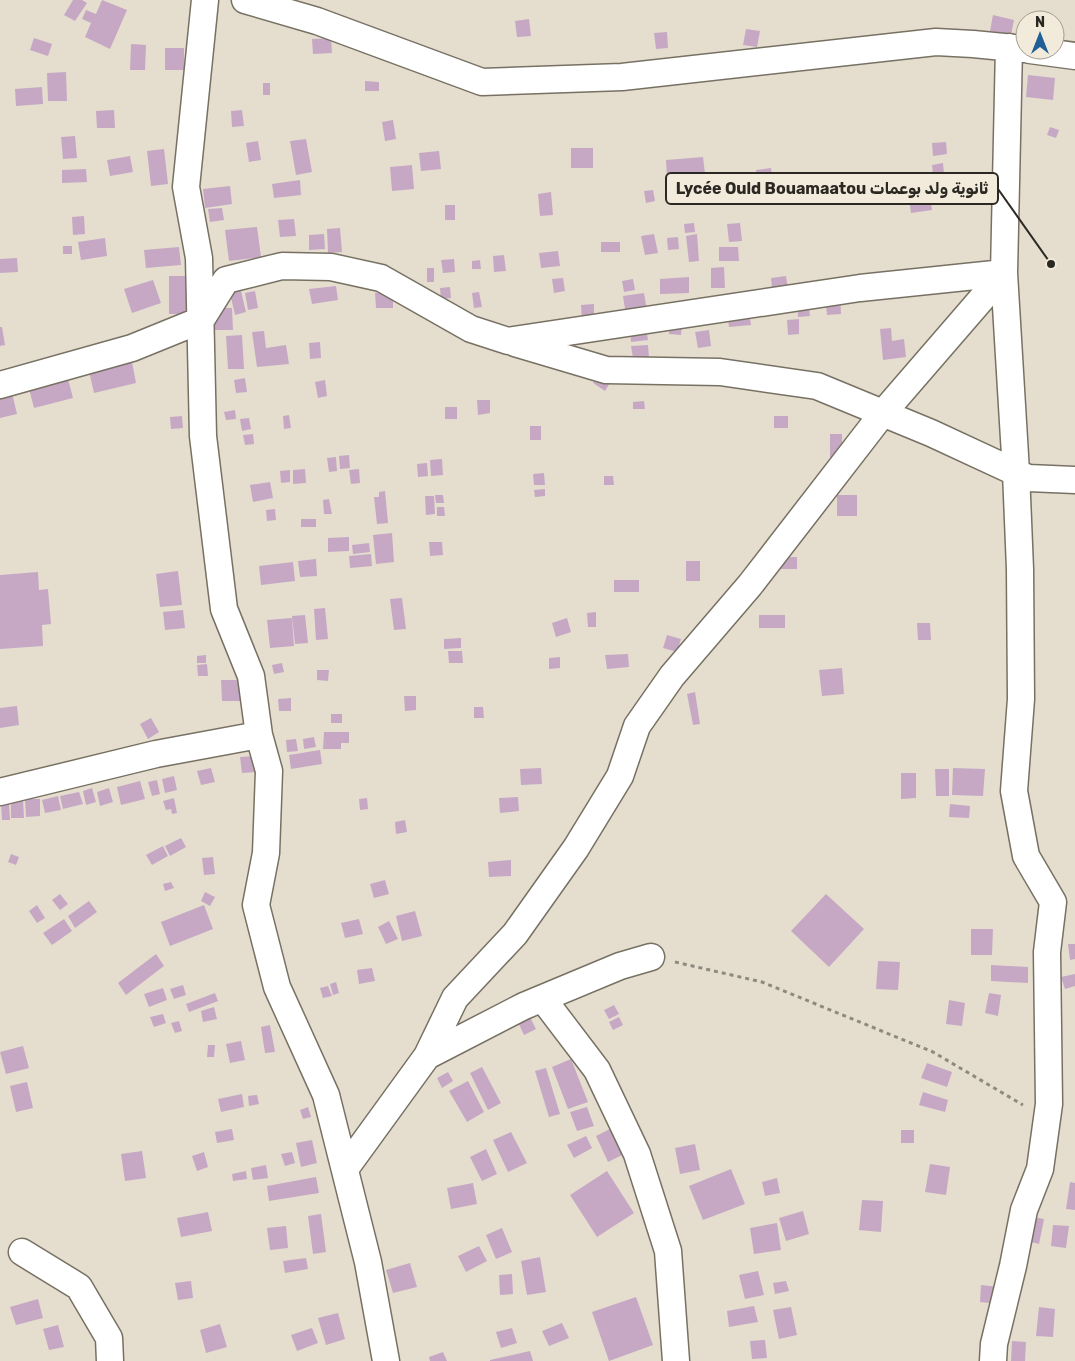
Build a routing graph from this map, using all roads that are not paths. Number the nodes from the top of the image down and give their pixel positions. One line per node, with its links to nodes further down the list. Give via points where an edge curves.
1 (204, 0): 6 (street, via 186,187 198,258)
2 (245, 0): 3 (street, via 317,21 482,82 622,77 936,42)
3 (1015, 49)
4 (1020, 60): 5 (street)
5 (1004, 273): 7 (street, via 860,288); 9 (street); 10 (street)
6 (201, 320): 7 (street, via 226,280 282,266 331,267 381,278 471,329); 8 (street, via 132,348); 12 (street, via 203,436 224,609 251,676)
7 (508, 340): 9 (street, via 606,370 720,372 817,386)
8 (0, 385)
9 (883, 413): 10 (street); 16 (street, via 750,585 666,683 636,726 620,776 576,848 516,934 455,998)
10 (1016, 472): 11 (street, via 1028,478); 22 (street, via 1021,699 1014,791 1026,856 1053,902 1048,952 1049,1104 1040,1169 1024,1210 994,1344)
11 (1075, 480)
12 (260, 734): 13 (street, via 156,754); 17 (street, via 269,771 266,853 256,905 277,987 326,1095)
13 (0, 792)
14 (651, 957): 15 (street, via 620,966)
15 (542, 999): 16 (street); 21 (street, via 597,1070 637,1154 668,1251)
16 (427, 1056): 17 (street)
17 (345, 1169): 20 (street, via 368,1262)
18 (22, 1252): 19 (street, via 80,1287 109,1338)
19 (110, 1361)
20 (386, 1361)
21 (676, 1361)
22 (994, 1361)

